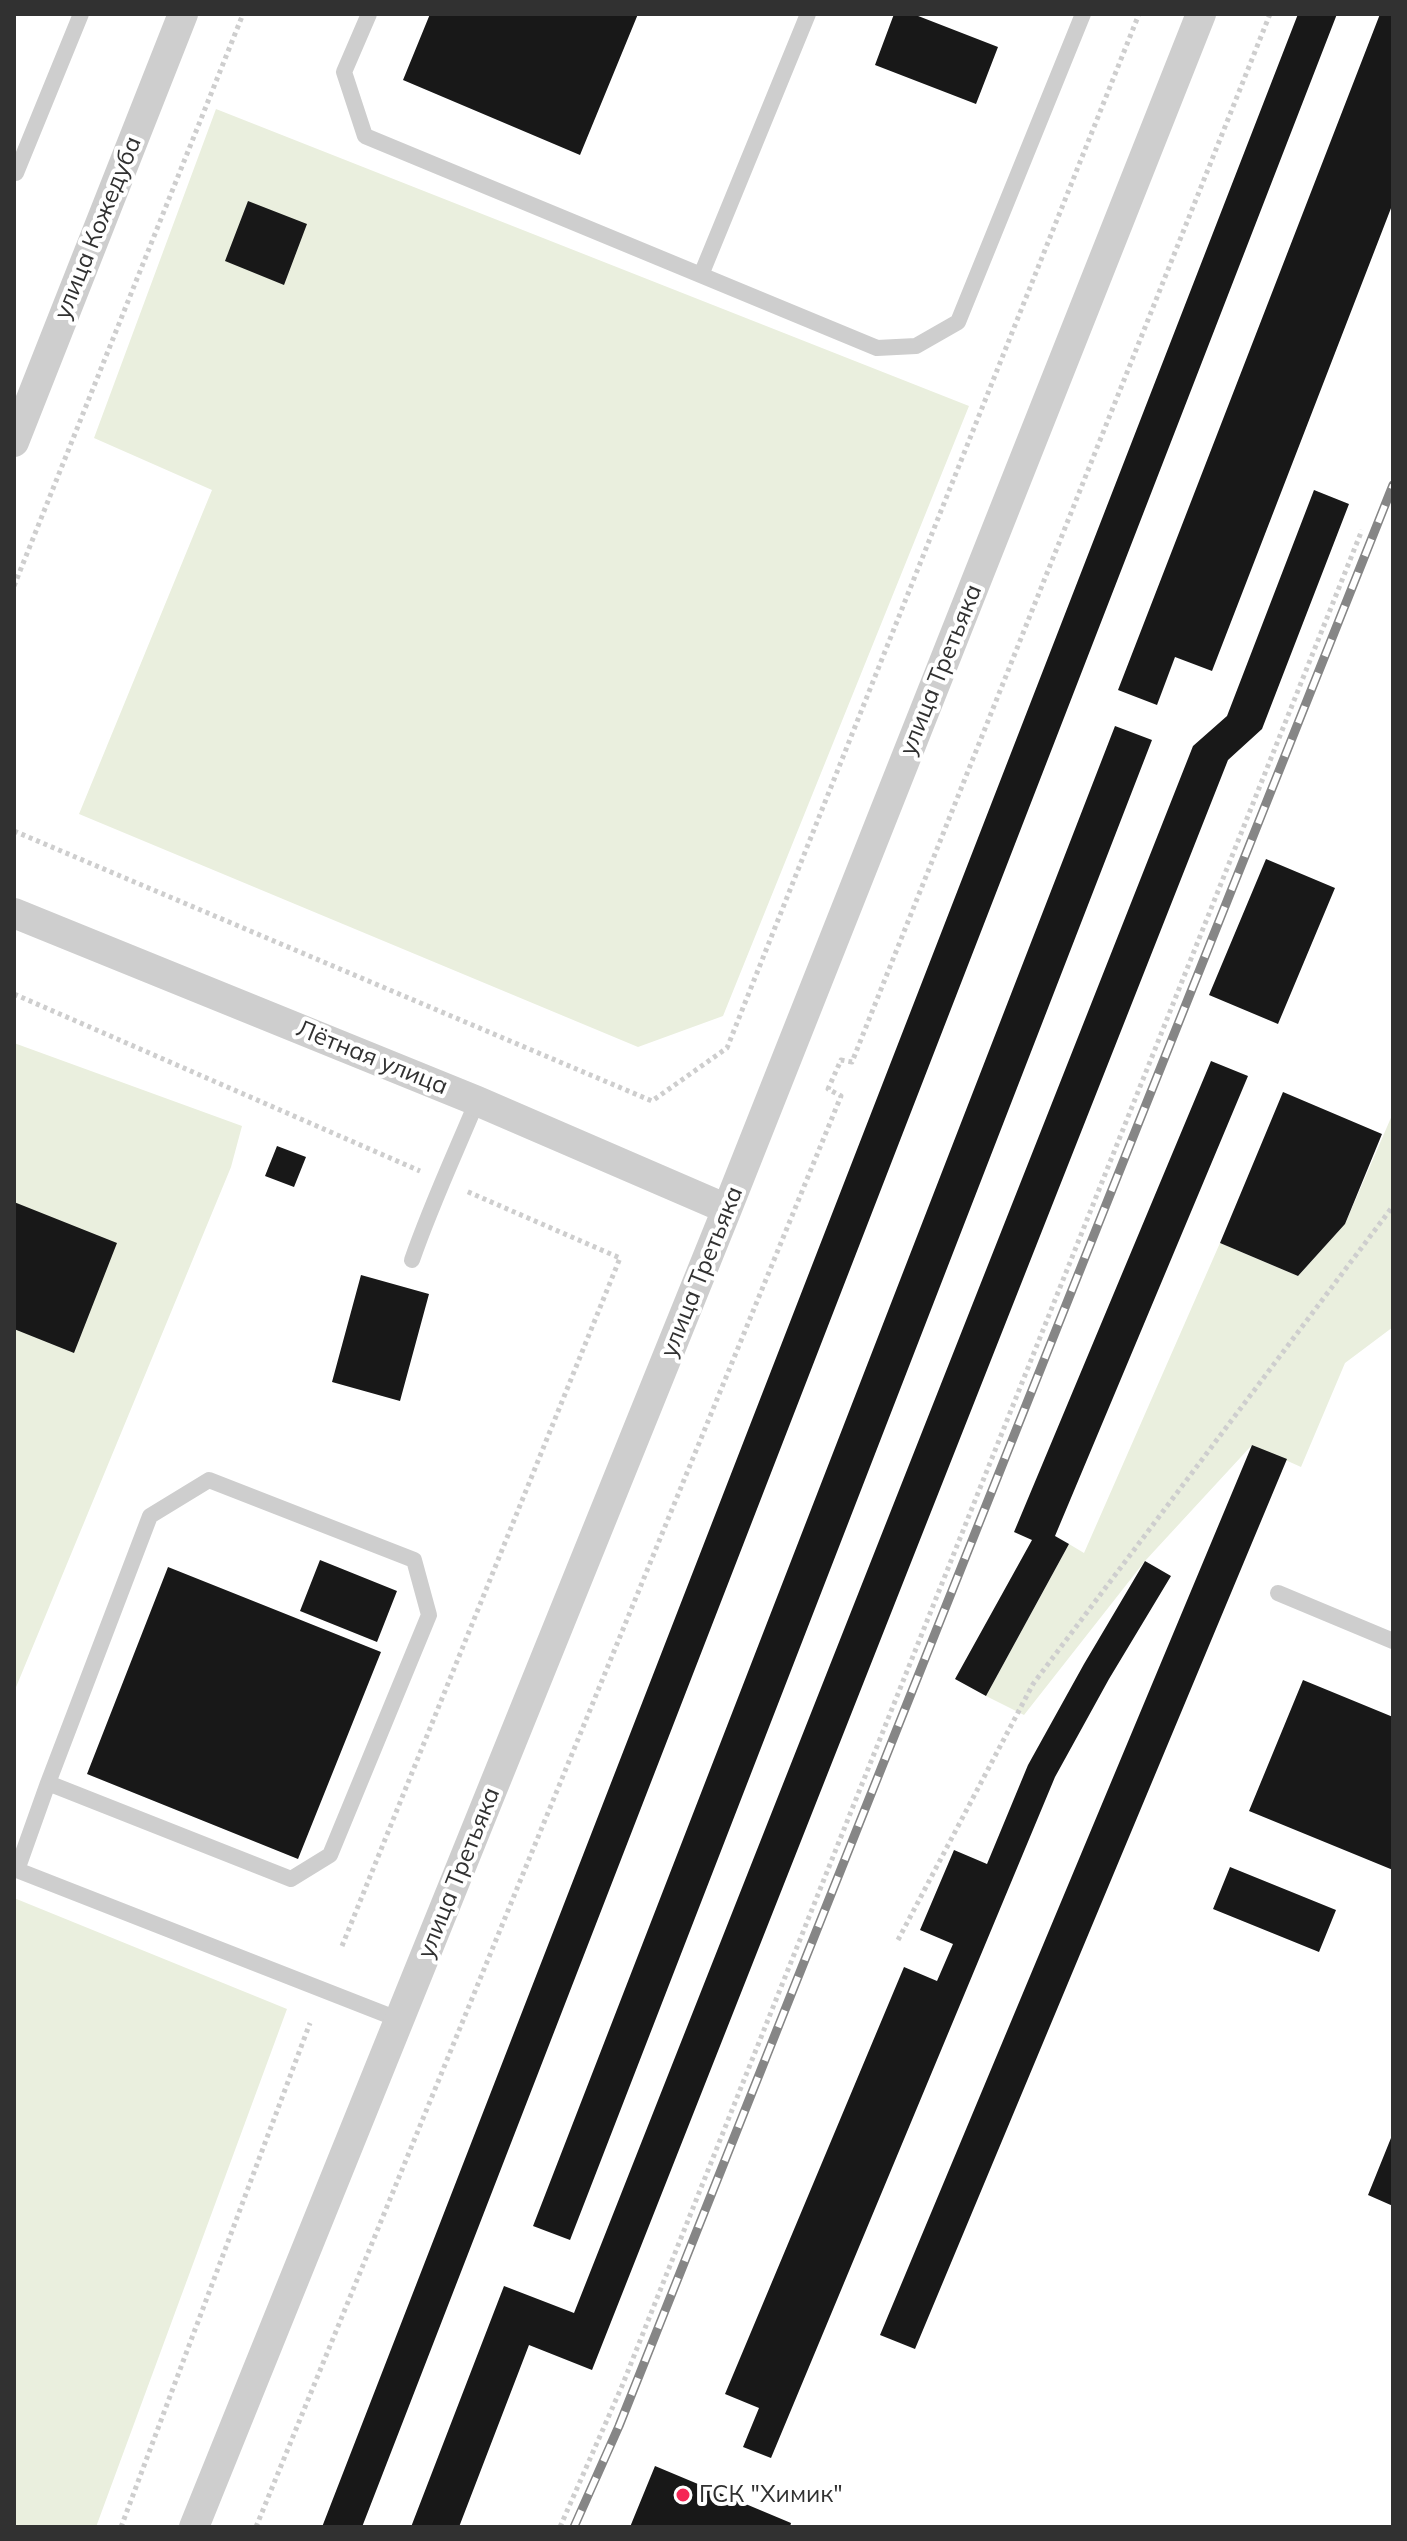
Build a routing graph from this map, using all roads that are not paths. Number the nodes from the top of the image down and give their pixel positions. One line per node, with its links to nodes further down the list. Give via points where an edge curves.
1 (81, 14): 7 (lane)
2 (183, 14): 9 (street, улица Кожедуба)
3 (369, 14): 8 (lane, via 344,72 365,136)
4 (808, 14): 8 (lane)
5 (1083, 14): 8 (lane, via 958,322 916,346 877,348)
6 (1201, 14): 12 (street, улица Третьяка)
7 (14, 172)
8 (701, 275)
9 (14, 442)
10 (14, 913): 11 (street, Лётная улица)
11 (477, 1101): 12 (street, Лётная улица); 13 (lane)
12 (727, 1209): 17 (street, улица Третьяка)
13 (412, 1260)
14 (1278, 1593): 15 (lane)
15 (1393, 1641)
16 (48, 1783): 16 (lane, via 150,1516 209,1480 414,1560 429,1615 330,1855 291,1879); 17 (lane, via 17,1870)
17 (400, 2020): 18 (street, улица Третьяка)
18 (194, 2527)

